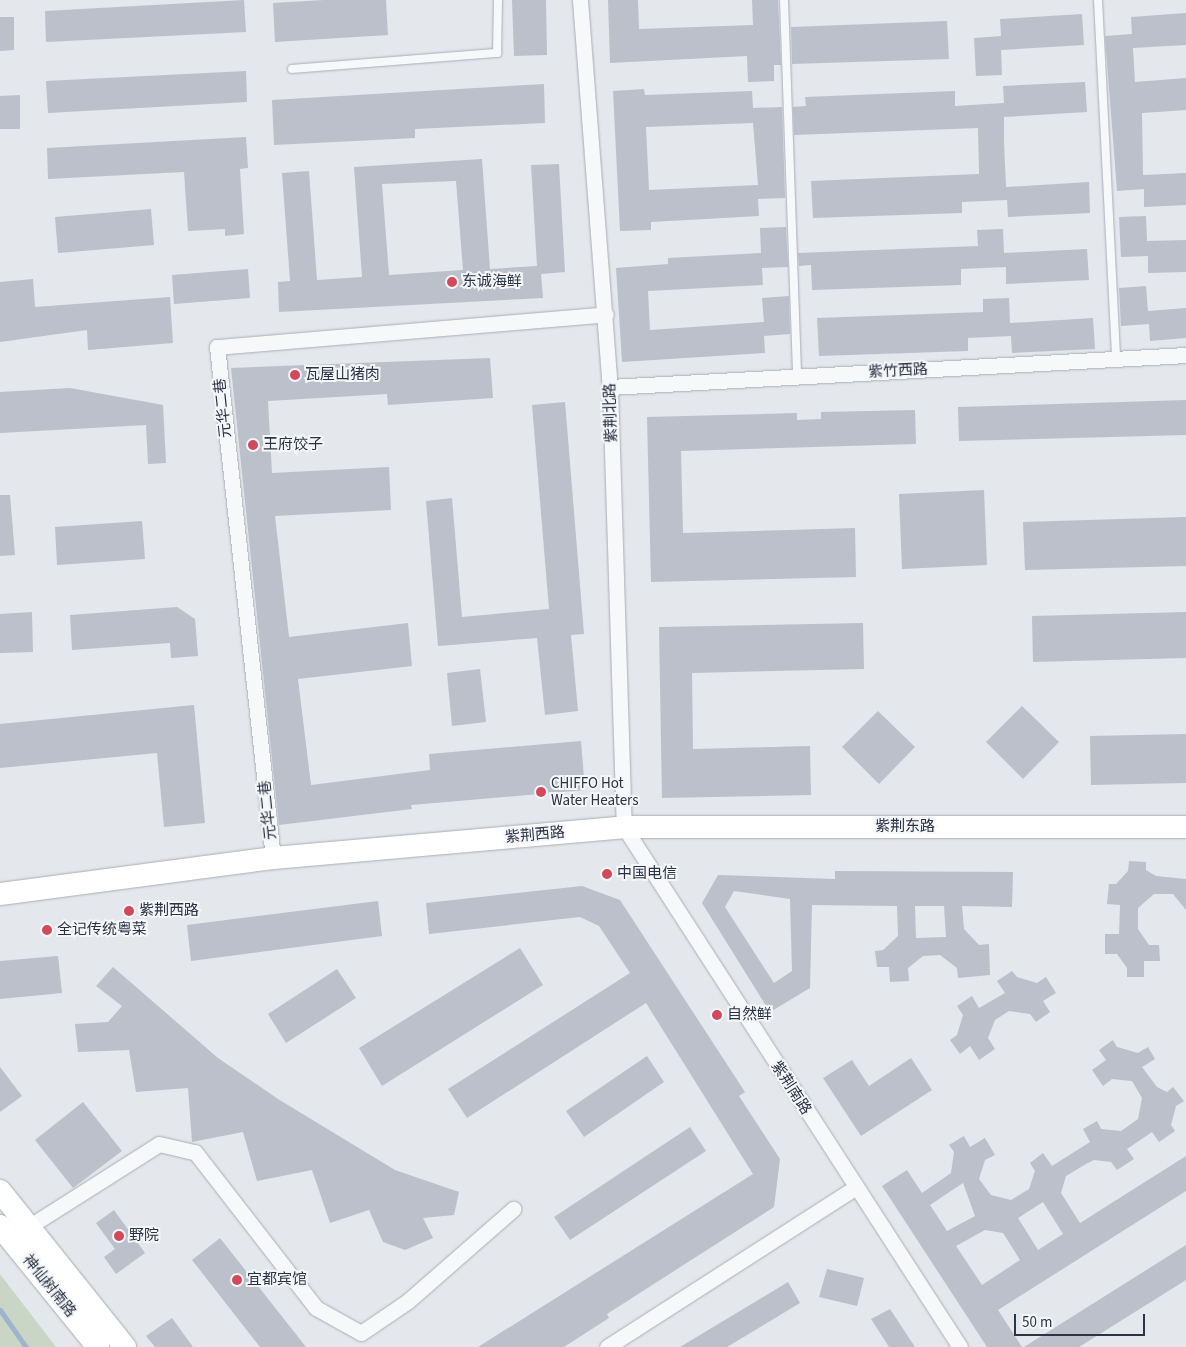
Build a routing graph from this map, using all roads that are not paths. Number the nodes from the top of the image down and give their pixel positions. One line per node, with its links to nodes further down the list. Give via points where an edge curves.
1 (498, 0): 5 (lane, via 497,53)
2 (580, 0): 6 (street, 紫荆北路)
3 (784, 0): 9 (lane)
4 (1098, 0): 8 (lane)
5 (292, 69)
6 (606, 314): 10 (street, 紫荆北路); 13 (street, 元华二巷, via 217,347)
7 (1186, 355): 8 (street, 紫竹西路)
8 (1116, 359): 9 (street, 紫竹西路)
9 (797, 376): 10 (street, 紫竹西路)
10 (610, 386): 11 (street, 紫荆北路)
11 (624, 827): 12 (street, 紫荆东路); 13 (street, 紫荆西路); 15 (street, 紫荆南路)
12 (1186, 827)
13 (273, 858): 14 (street, 紫荆西路)
14 (0, 894)
15 (855, 1188): 22 (street); 23 (street, 紫荆南路)
16 (0, 1191): 18 (street)
17 (513, 1209): 18 (street, via 408,1301 361,1333 316,1308 194,1152 160,1144)
18 (29, 1226): 19 (street); 21 (street)
19 (5, 1232): 20 (street, 神仙树南路)
20 (98, 1347)
21 (125, 1347)
22 (607, 1347)
23 (960, 1347)

